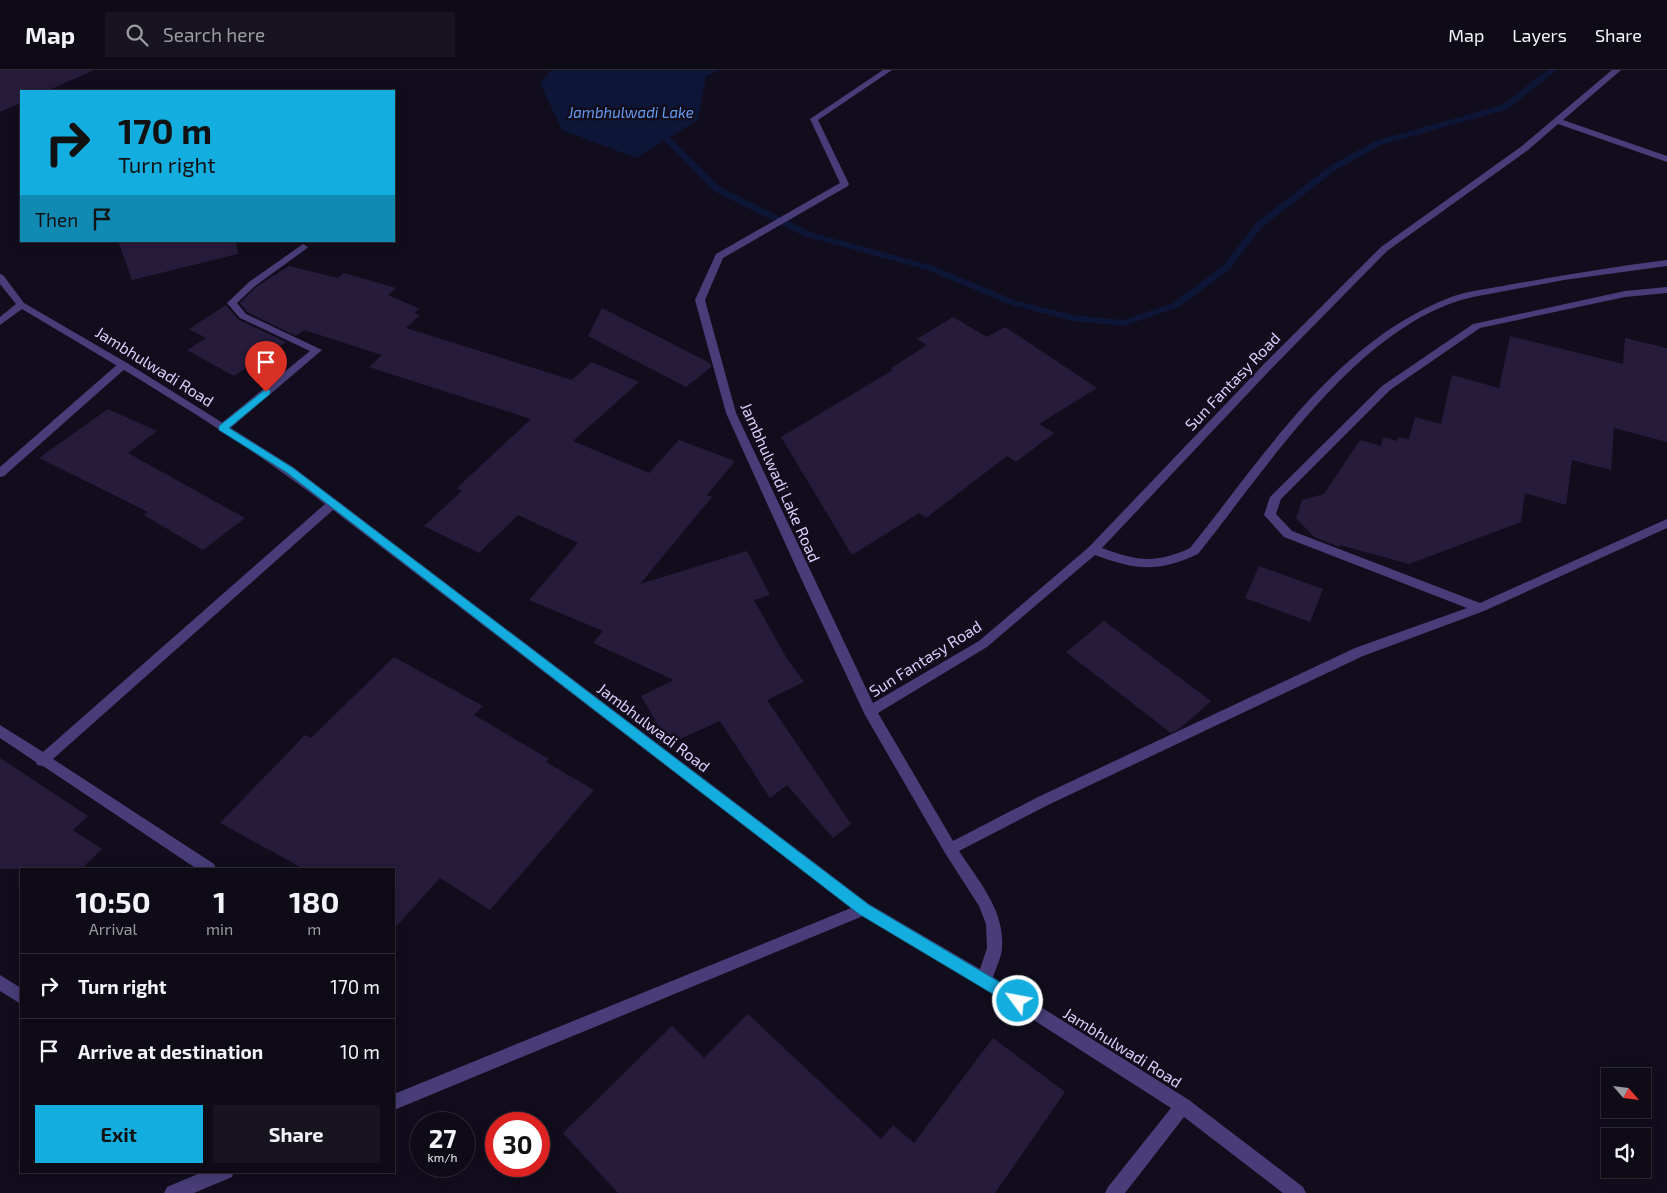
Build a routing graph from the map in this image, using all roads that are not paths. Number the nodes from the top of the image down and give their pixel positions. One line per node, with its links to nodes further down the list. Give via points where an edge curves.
1 (888, 70): 18 (street, Jambhulwadi Lake Road, via 814,119 845,184 719,256 700,300 731,413)
2 (1617, 70): 3 (street, Sun Fantasy Road)
3 (1558, 120): 4 (street); 16 (street, Sun Fantasy Road, via 1525,148 1384,249)
4 (1667, 159)
5 (303, 247): 12 (street, via 252,284 232,303 243,316 317,350)
6 (1667, 263): 16 (street, via 1543,280 1456,299 1428,310 1393,331 1350,366 1295,422 1194,551 1168,563 1145,565 1129,563)
7 (1, 281): 9 (street, Jambhulwadi Road)
8 (1667, 290): 17 (street, via 1625,294 1477,326 1386,388 1276,497 1270,516 1288,534)
9 (21, 305): 10 (street); 11 (street, Jambhulwadi Road)
10 (0, 322)
11 (123, 365): 12 (street, Jambhulwadi Road); 13 (street)
12 (222, 428): 14 (street, Jambhulwadi Road, via 289,470)
13 (0, 473)
14 (332, 503): 20 (street); 23 (street, Jambhulwadi Road)
15 (1667, 523): 17 (street)
16 (1093, 550): 18 (street, Sun Fantasy Road, via 983,644)
17 (1480, 608): 21 (street, via 1359,652 1052,797)
18 (870, 711): 21 (street, Jambhulwadi Lake Road)
19 (0, 731): 20 (street)
20 (42, 761): 22 (street)
21 (950, 849): 24 (street, Jambhulwadi Lake Road, via 985,903 994,924 995,948)
22 (207, 868)
23 (864, 909): 24 (street, Jambhulwadi Road); 27 (street)
24 (984, 980): 28 (street, Jambhulwadi Road)
25 (0, 982): 26 (street)
26 (20, 996)
27 (395, 1102)
28 (1183, 1106): 31 (street); 32 (street, Jambhulwadi Road)
29 (221, 1173): 30 (street)
30 (173, 1193)
31 (1114, 1193)
32 (1297, 1193)

